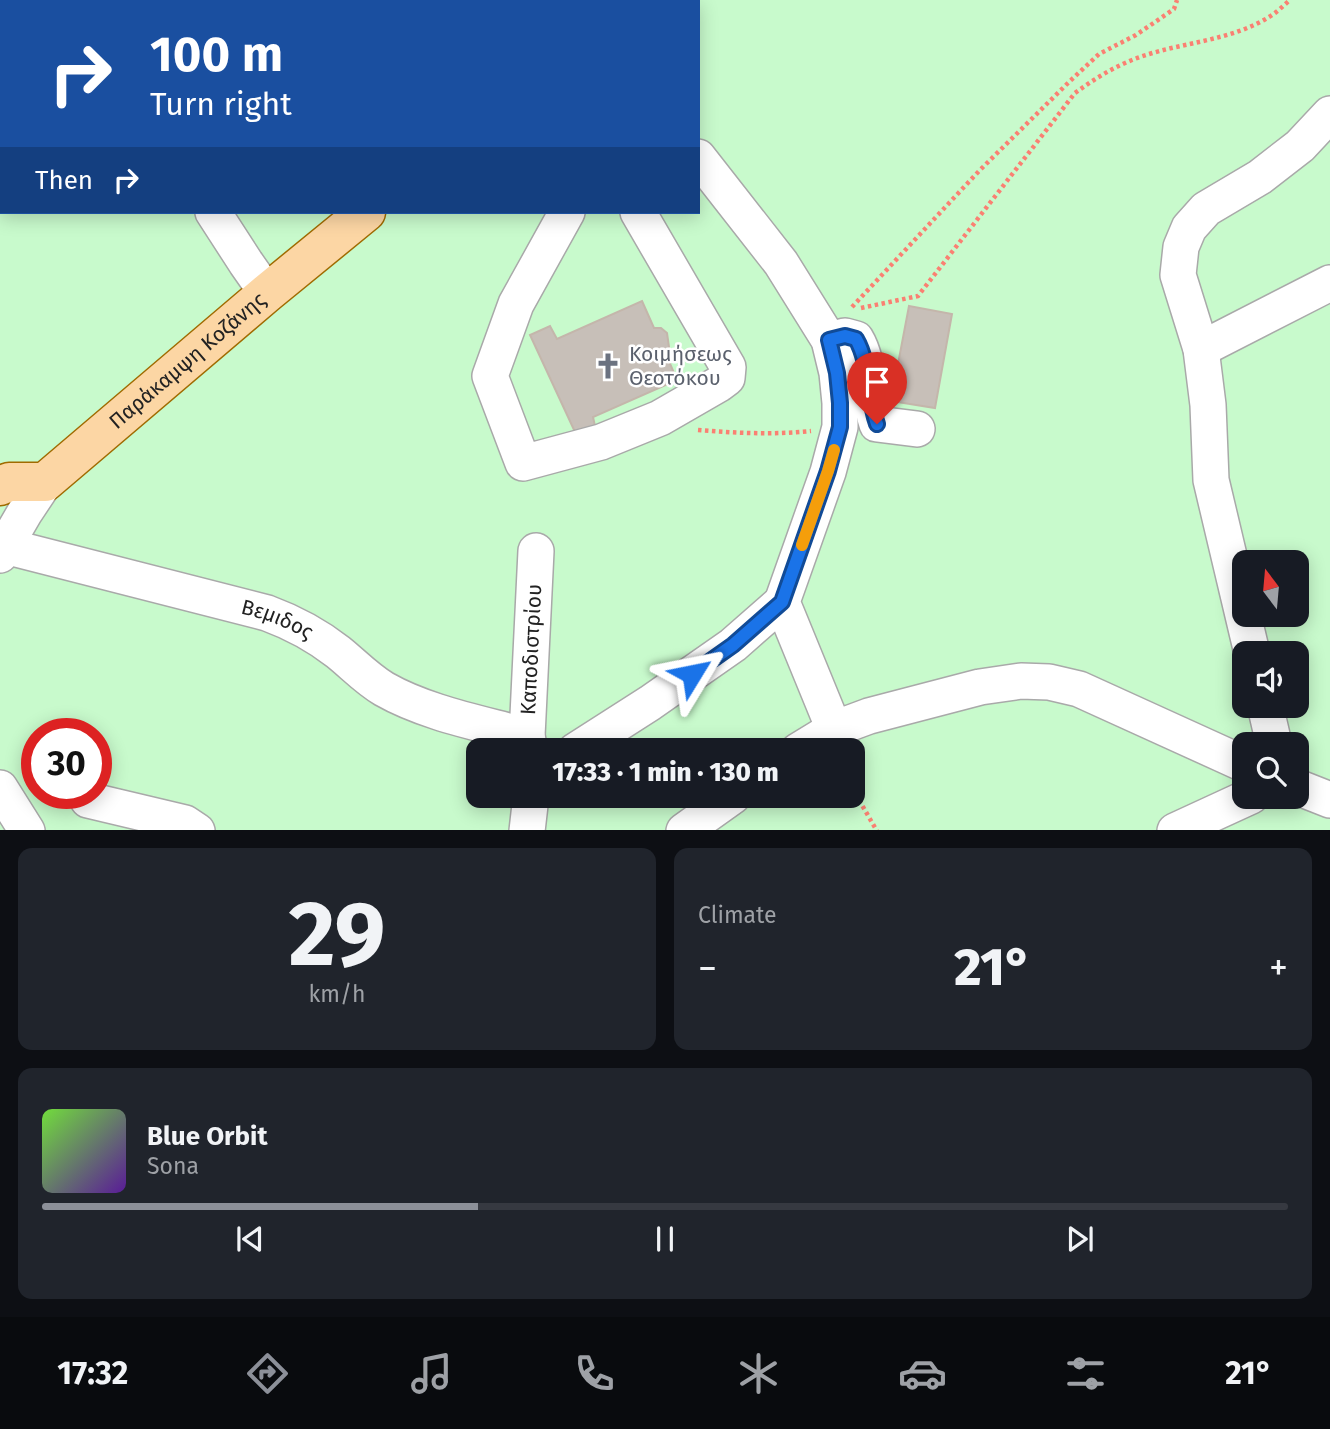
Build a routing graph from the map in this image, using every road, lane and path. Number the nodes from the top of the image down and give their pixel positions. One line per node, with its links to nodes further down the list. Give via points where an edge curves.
1 (1177, 0): 2 (path, via 1174,9 1099,54 1070,81 848,311 918,296 1083,87 1125,62 1251,26)
2 (1290, 0)
3 (1330, 114): 12 (street, via 1300,146 1206,209 1189,228 1178,275)
4 (700, 160): 11 (street, via 782,263)
5 (214, 214): 10 (street)
6 (364, 214): 10 (main road, Παράκαμψη Κοζάνης)
7 (567, 214): 13 (street, via 516,303 491,376 523,463 601,442)
8 (639, 214): 13 (street, via 728,367 727,378)
9 (1330, 282): 12 (street)
10 (267, 293): 16 (main road, Παράκαμψη Κοζάνης)
11 (829, 340): 14 (street, via 837,373); 15 (street, via 856,339 863,351 877,424)
12 (1201, 349): 21 (street, via 1211,480)
13 (660, 418): 14 (path, via 691,429 727,433)
14 (840, 427): 20 (street)
15 (917, 429)
16 (45, 482): 17 (main road); 18 (street)
17 (0, 486)
18 (2, 550): 23 (street, Βεμιδος, via 267,613 299,626 401,698)
19 (536, 551): 24 (street, Καποδιστρίου)
20 (782, 602): 22 (street); 25 (street, via 733,645)
21 (1249, 641)
22 (834, 729): 26 (street); 27 (street, via 980,687 1049,682 1079,689)
23 (513, 738)
24 (528, 738)
25 (595, 738)
26 (819, 738)
27 (1232, 759)
28 (0, 788): 36 (street)
29 (1309, 792): 30 (street)
30 (1330, 800)
31 (1232, 805): 41 (street)
32 (112, 806): 37 (street, via 185,823)
33 (530, 808): 38 (street)
34 (716, 808): 39 (street)
35 (864, 808): 40 (path)
36 (26, 830)
37 (196, 830)
38 (527, 830)
39 (685, 830)
40 (876, 830)
41 (1177, 830)

